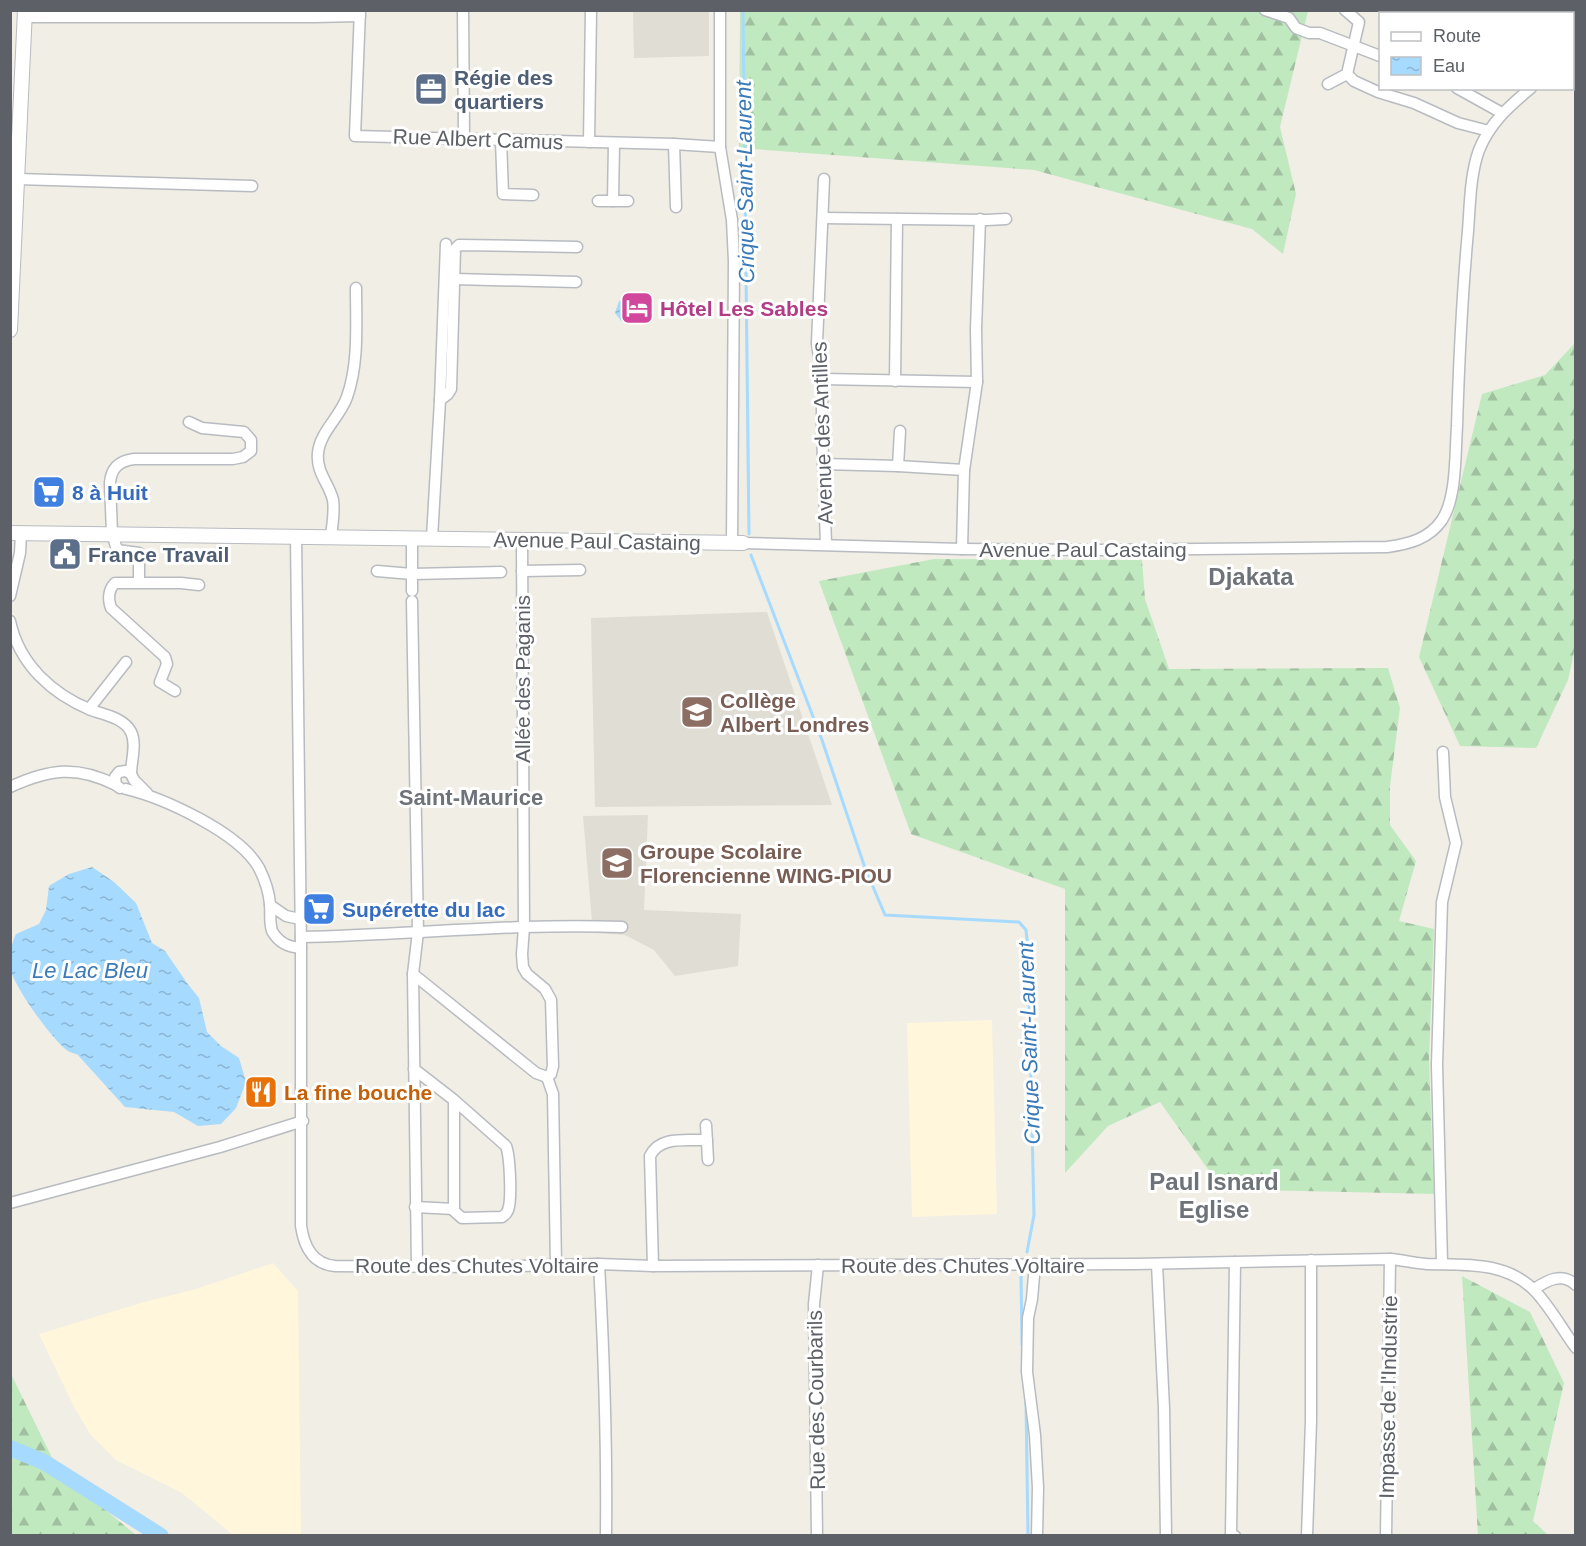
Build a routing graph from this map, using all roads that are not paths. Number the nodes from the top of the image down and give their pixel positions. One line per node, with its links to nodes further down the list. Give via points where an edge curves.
1 (463, 10): 16 (street)
2 (591, 10): 18 (street)
3 (720, 10): 21 (street)
4 (1264, 10): 8 (street, via 1289,18 1296,28)
5 (1345, 10): 8 (street, via 1359,22)
6 (360, 13): 7 (street, via 313,17); 16 (street, Rue Albert Camus, via 355,136)
7 (25, 14): 22 (street)
8 (1352, 46): 9 (street); 10 (street)
9 (1379, 56)
10 (1347, 74): 11 (street); 15 (street, via 1378,92)
11 (1328, 84)
12 (1461, 90): 14 (street)
13 (1529, 90): 14 (street, Avenue Paul Castaing)
14 (1502, 113): 15 (street, Avenue Paul Castaing)
15 (1489, 131): 58 (street, Avenue Paul Castaing, via 1474,168 1453,482 1442,521 1426,536 1403,545 1368,548)
16 (464, 139): 17 (street, Rue Albert Camus)
17 (501, 140): 18 (street, Rue Albert Camus); 25 (street, via 503,194)
18 (590, 142): 19 (street, Rue Albert Camus)
19 (614, 143): 20 (street, Rue Albert Camus); 27 (street)
20 (674, 144): 21 (street, Rue Albert Camus); 29 (street)
21 (720, 147): 56 (street, via 732,220 734,261)
22 (17, 179): 24 (street); 39 (street)
23 (824, 179): 30 (street, Avenue des Antilles)
24 (252, 186)
25 (533, 195)
26 (598, 201): 27 (street)
27 (613, 201): 28 (street)
28 (628, 201)
29 (676, 207)
30 (823, 218): 31 (street); 40 (street, Avenue des Antilles, via 818,343)
31 (897, 219): 32 (street); 41 (street)
32 (980, 219): 33 (street); 42 (street)
33 (1006, 219)
34 (446, 244): 43 (street)
35 (577, 247): 36 (street, via 459,245 455,249)
36 (454, 279): 37 (street); 43 (street, via 451,389)
37 (576, 282)
38 (356, 288): 52 (street, via 351,384 321,439 318,453 318,470 333,503)
39 (10, 330)
40 (822, 380): 41 (street); 46 (street, Avenue des Antilles)
41 (895, 381): 42 (street)
42 (977, 382): 48 (street)
43 (440, 399): 54 (street)
44 (189, 422): 50 (street, via 202,429 244,432 251,440 251,451 233,459 134,459 119,463 111,476)
45 (900, 431): 47 (street)
46 (823, 464): 47 (street); 57 (street, Avenue des Antilles)
47 (898, 466): 48 (street)
48 (964, 470): 58 (street)
49 (16, 533): 50 (street, Avenue Paul Castaing); 66 (street, via 20,553)
50 (112, 533): 51 (street, Avenue Paul Castaing); 64 (street, via 117,550 139,553)
51 (296, 536): 52 (street, Avenue Paul Castaing); 75 (street)
52 (331, 537): 53 (street, Avenue Paul Castaing)
53 (412, 538): 54 (street, Avenue Paul Castaing); 63 (street)
54 (432, 538): 55 (street, Avenue Paul Castaing)
55 (522, 540): 56 (street, Avenue Paul Castaing); 61 (street, Allée des Paganis)
56 (737, 543): 57 (street, Avenue Paul Castaing)
57 (826, 544): 58 (street, Avenue Paul Castaing)
58 (962, 549)
59 (580, 570): 61 (street)
60 (377, 571): 63 (street)
61 (522, 571): 76 (street, Allée des Paganis)
62 (501, 572): 63 (street)
63 (412, 574): 78 (street)
64 (139, 582): 65 (street); 69 (street, via 115,584 108,600 111,608 165,657 167,664 159,682)
65 (199, 585)
66 (10, 596)
67 (10, 621): 70 (street, via 31,668 56,690)
68 (126, 662): 70 (street)
69 (175, 690)
70 (89, 709): 72 (street, via 119,720 128,728 133,739)
71 (1443, 753): 94 (street, via 1444,797 1456,843 1442,902 1437,1065)
72 (124, 778): 73 (street, via 56,771); 74 (street, via 224,833 249,854 259,868)
73 (10, 787)
74 (270, 905): 75 (street, via 286,916); 79 (street, via 269,919 275,937 286,945)
75 (300, 919): 79 (street)
76 (524, 927): 77 (street); 78 (street); 82 (street, Allée des Paganis, via 523,967 551,1000 553,1066)
77 (622, 927)
78 (418, 932): 79 (street); 80 (street)
79 (301, 942): 84 (street)
80 (413, 974): 81 (street); 82 (street, via 536,1073)
81 (414, 1069): 83 (street); 89 (street)
82 (547, 1077): 98 (street, via 553,1094)
83 (454, 1100): 90 (street); 90 (street, via 506,1146 509,1156 506,1214 462,1218)
84 (303, 1121): 88 (street); 100 (street, Route des Chutes Voltaire, via 301,1226 315,1258 335,1266)
85 (706, 1125): 86 (street)
86 (707, 1140): 87 (street); 101 (street, via 667,1142 656,1147 650,1156)
87 (708, 1160)
88 (10, 1203)
89 (416, 1207): 90 (street); 100 (street)
90 (454, 1209)
91 (1390, 1259): 92 (street, Route des Chutes Voltaire); 94 (street, Route des Chutes Voltaire); 111 (street, Impasse de l'Industrie)
92 (1311, 1260): 93 (street, Route des Chutes Voltaire); 110 (street)
93 (1235, 1262): 97 (street, Route des Chutes Voltaire); 109 (street, via 1231,1535)
94 (1442, 1263): 103 (street, Route des Chutes Voltaire, via 1495,1268)
95 (599, 1264): 98 (street, Route des Chutes Voltaire); 101 (street, Route des Chutes Voltaire); 105 (street)
96 (1035, 1264): 97 (street, Route des Chutes Voltaire); 99 (street, Route des Chutes Voltaire); 107 (street, via 1027,1372 1036,1467)
97 (1157, 1264): 108 (street)
98 (556, 1265): 100 (street, Route des Chutes Voltaire)
99 (818, 1265): 101 (street, Route des Chutes Voltaire); 106 (street, Rue des Courbarils, via 814,1304)
100 (417, 1266)
101 (653, 1266)
102 (1575, 1285): 103 (street, via 1563,1278 1550,1279)
103 (1534, 1289): 104 (street, Route des Chutes Voltaire)
104 (1575, 1348)
105 (606, 1536)
106 (817, 1536)
107 (1037, 1536)
108 (1166, 1536)
109 (1235, 1536)
110 (1307, 1536)
111 (1386, 1536)

